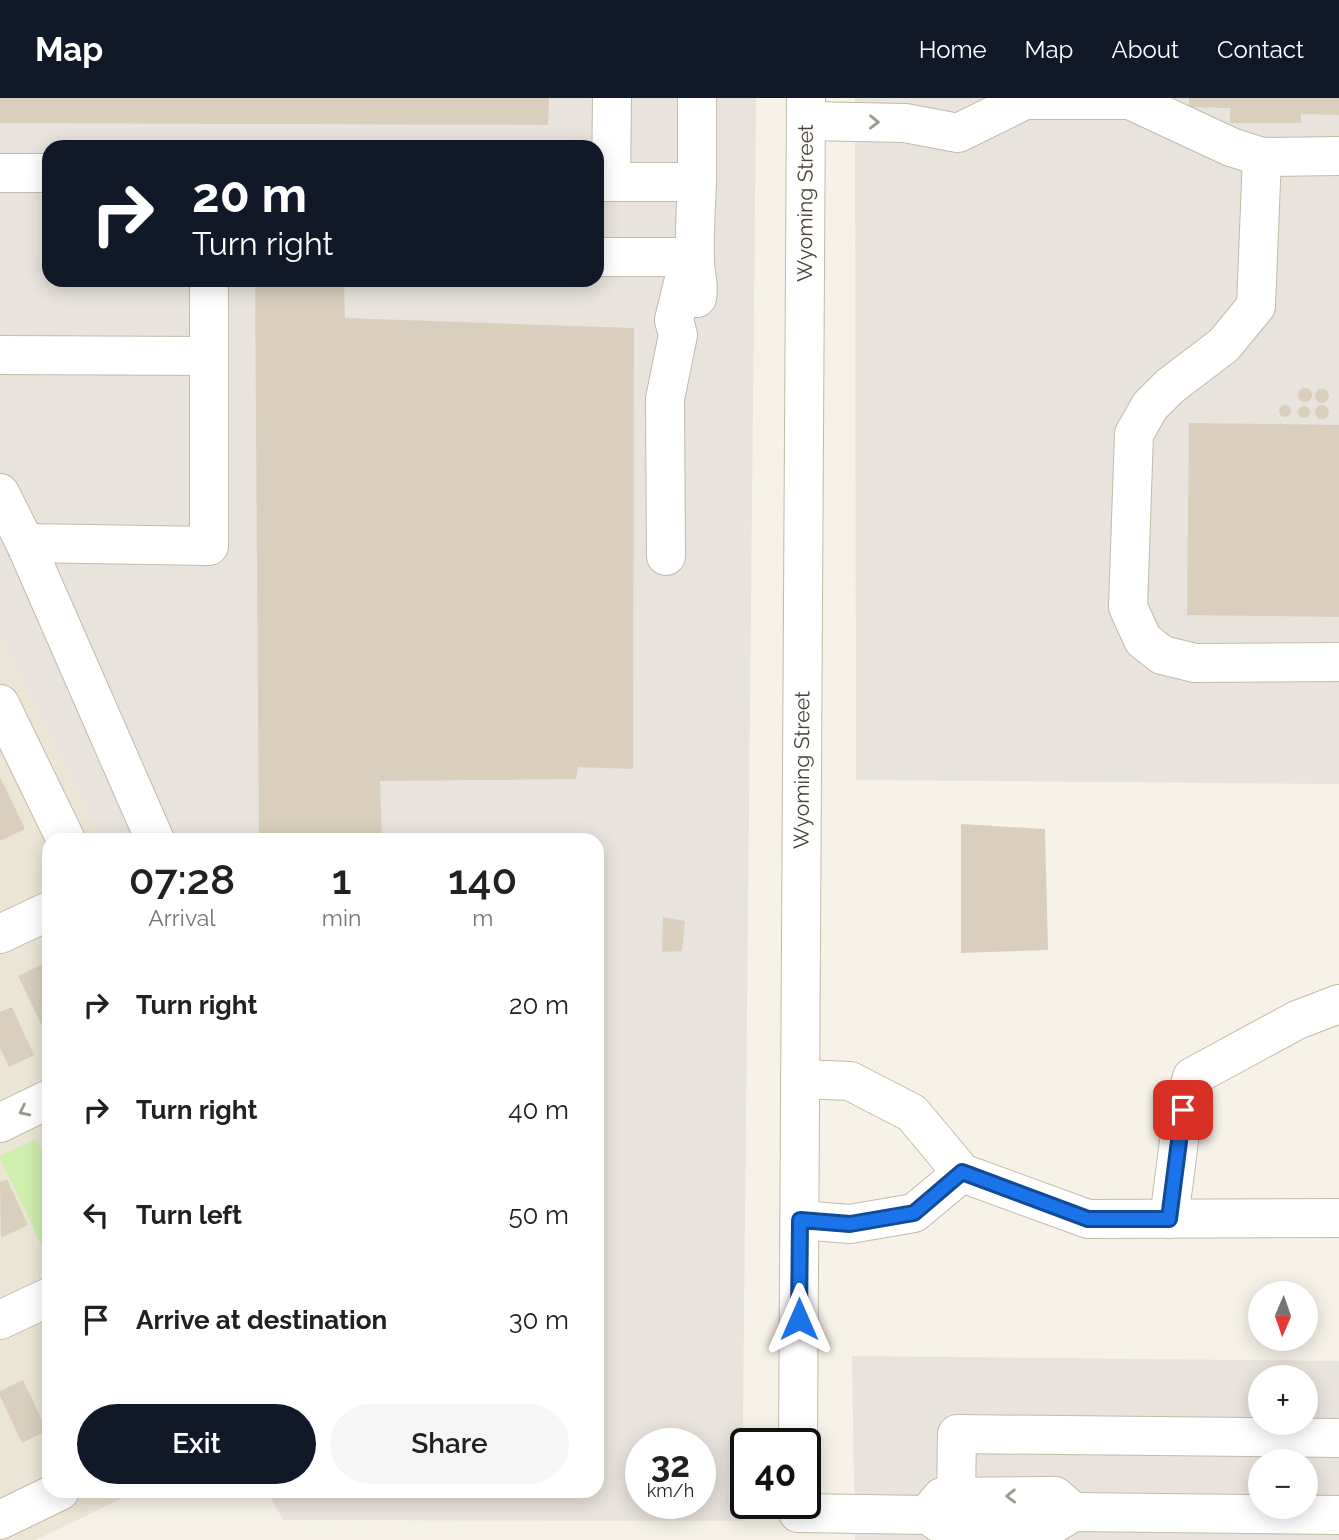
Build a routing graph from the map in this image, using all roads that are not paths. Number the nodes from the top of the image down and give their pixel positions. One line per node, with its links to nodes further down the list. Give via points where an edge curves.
1 (612, 98): 10 (street)
2 (697, 98): 11 (street)
3 (1024, 99): 4 (street); 5 (street, one-way to 3, via 958,133)
4 (1130, 99): 7 (street)
5 (806, 109): 27 (street, Wyoming Street)
6 (1339, 156): 7 (street)
7 (1262, 157): 20 (street, via 1256,306 1224,345 1150,405 1135,435 1128,607 1143,640 1162,655 1195,663)
8 (0, 173): 9 (street)
9 (42, 173)
10 (604, 181): 11 (street)
11 (697, 182): 13 (street)
12 (604, 258): 13 (street)
13 (695, 266): 19 (street, via 700,287 690,327 678,335 665,399)
14 (209, 287): 16 (street)
15 (0, 355): 16 (street)
16 (209, 356): 18 (street, via 209,546)
17 (0, 493): 18 (street)
18 (24, 543): 23 (street)
19 (666, 556)
20 (1339, 662)
21 (2, 716): 22 (street)
22 (62, 833)
23 (152, 833)
24 (42, 914): 25 (street)
25 (0, 934)
26 (1339, 1004): 32 (street, via 1297,1020 1192,1077 1183,1110)
27 (800, 1079): 30 (street, via 850,1081 912,1113); 33 (street, Wyoming Street)
28 (42, 1102): 29 (street, one-way to 29)
29 (0, 1123)
30 (962, 1172): 32 (street, via 1088,1219); 33 (street, via 914,1213 850,1224)
31 (1339, 1217): 32 (street)
32 (1169, 1219)
33 (800, 1220): 36 (street, Wyoming Street)
34 (42, 1300): 35 (street)
35 (0, 1320)
36 (798, 1428)
37 (1339, 1438): 39 (street, via 957,1434)
38 (46, 1498): 42 (street)
39 (942, 1506): 40 (street, via 1055,1496 1073,1513); 41 (street)
40 (1339, 1515)
41 (821, 1517)
42 (0, 1520)

